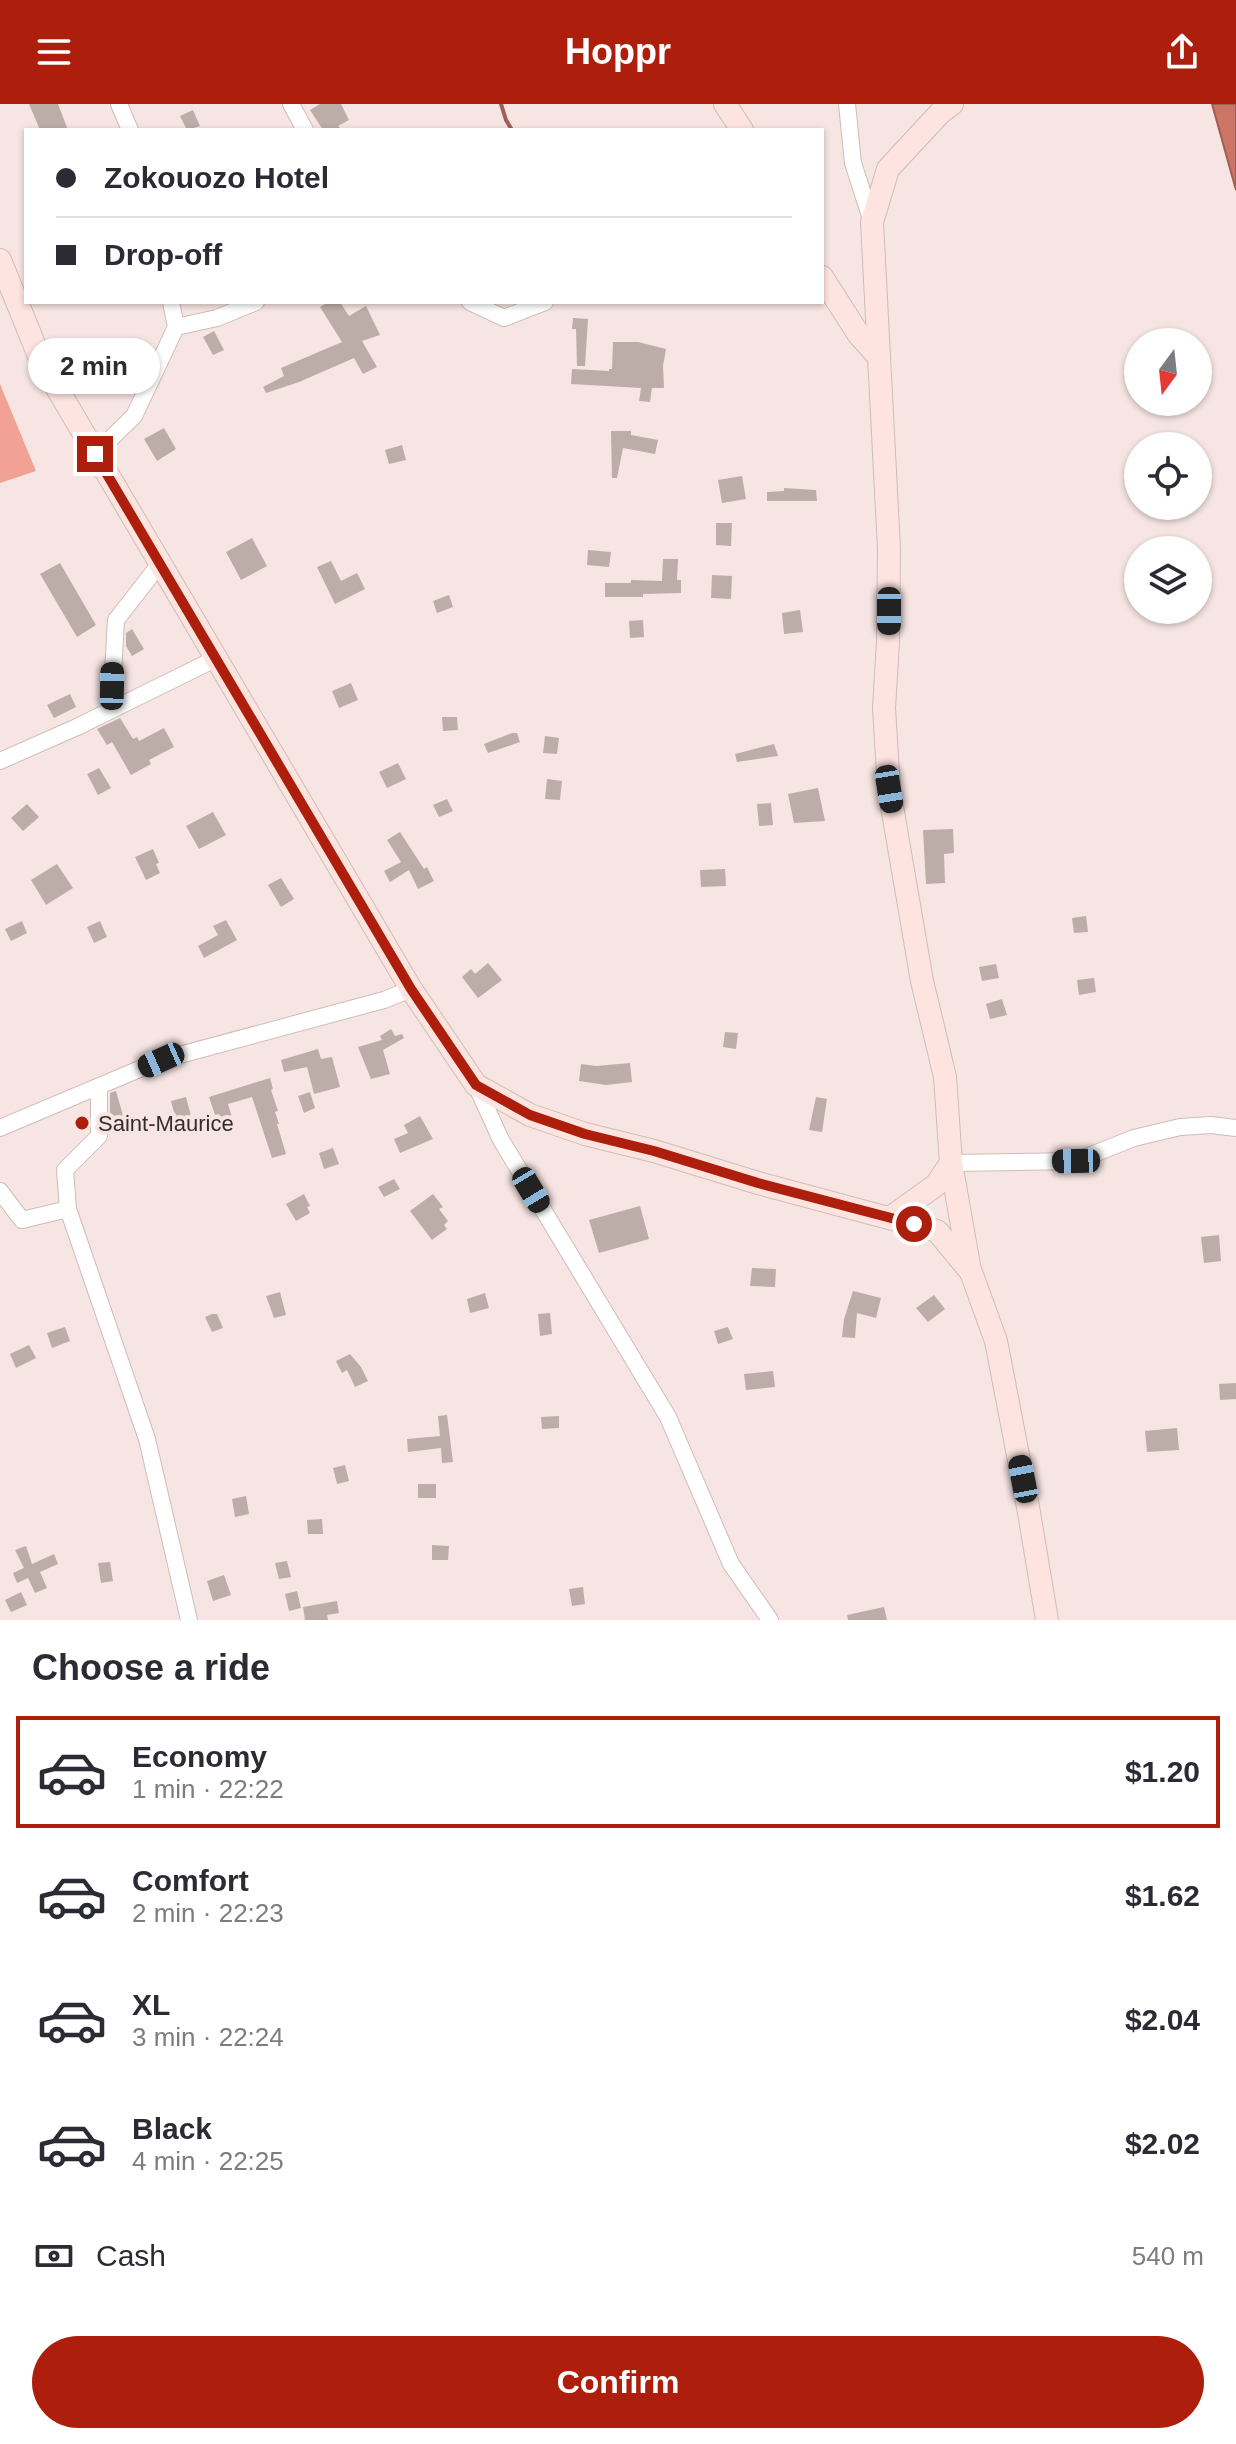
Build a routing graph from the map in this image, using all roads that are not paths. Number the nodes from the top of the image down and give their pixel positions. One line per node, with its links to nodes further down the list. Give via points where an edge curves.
1 (119, 104): 6 (street)
2 (291, 104): 7 (street)
3 (725, 104): 8 (main road)
4 (847, 104): 9 (street, via 853,163)
5 (952, 104): 9 (main road, via 888,169)
6 (129, 128)
7 (304, 128)
8 (741, 128)
9 (872, 222): 17 (main road)
10 (0, 260): 18 (main road, via 41,361)
11 (824, 280): 17 (main road)
12 (171, 304): 16 (street)
13 (251, 304): 16 (street)
14 (474, 304): 15 (street, via 504,318)
15 (540, 304)
16 (176, 327): 18 (street, via 134,416)
17 (877, 355): 28 (main road, via 889,549 884,708 889,789 922,981 945,1077)
18 (95, 454): 19 (main road)
19 (159, 565): 20 (main road); 21 (street, via 116,620)
20 (217, 658): 21 (street); 23 (main road)
21 (111, 710): 22 (street)
22 (0, 761)
23 (411, 989): 24 (main road); 25 (street, via 161,1060)
24 (476, 1085): 31 (main road, via 530,1115 585,1134); 34 (street, via 501,1140 668,1417 731,1564)
25 (99, 1088): 26 (street); 30 (street, via 99,1136 65,1170)
26 (0, 1128)
27 (1236, 1128): 28 (street, via 1180,1127 1076,1161)
28 (951, 1163): 31 (main road, via 936,1185); 32 (main road)
29 (0, 1191): 30 (street, via 22,1220)
30 (68, 1209): 33 (street, via 147,1439)
31 (890, 1218): 32 (main road, via 937,1231)
32 (971, 1272): 35 (main road, via 996,1341)
33 (189, 1620)
34 (770, 1620)
35 (1047, 1620)

